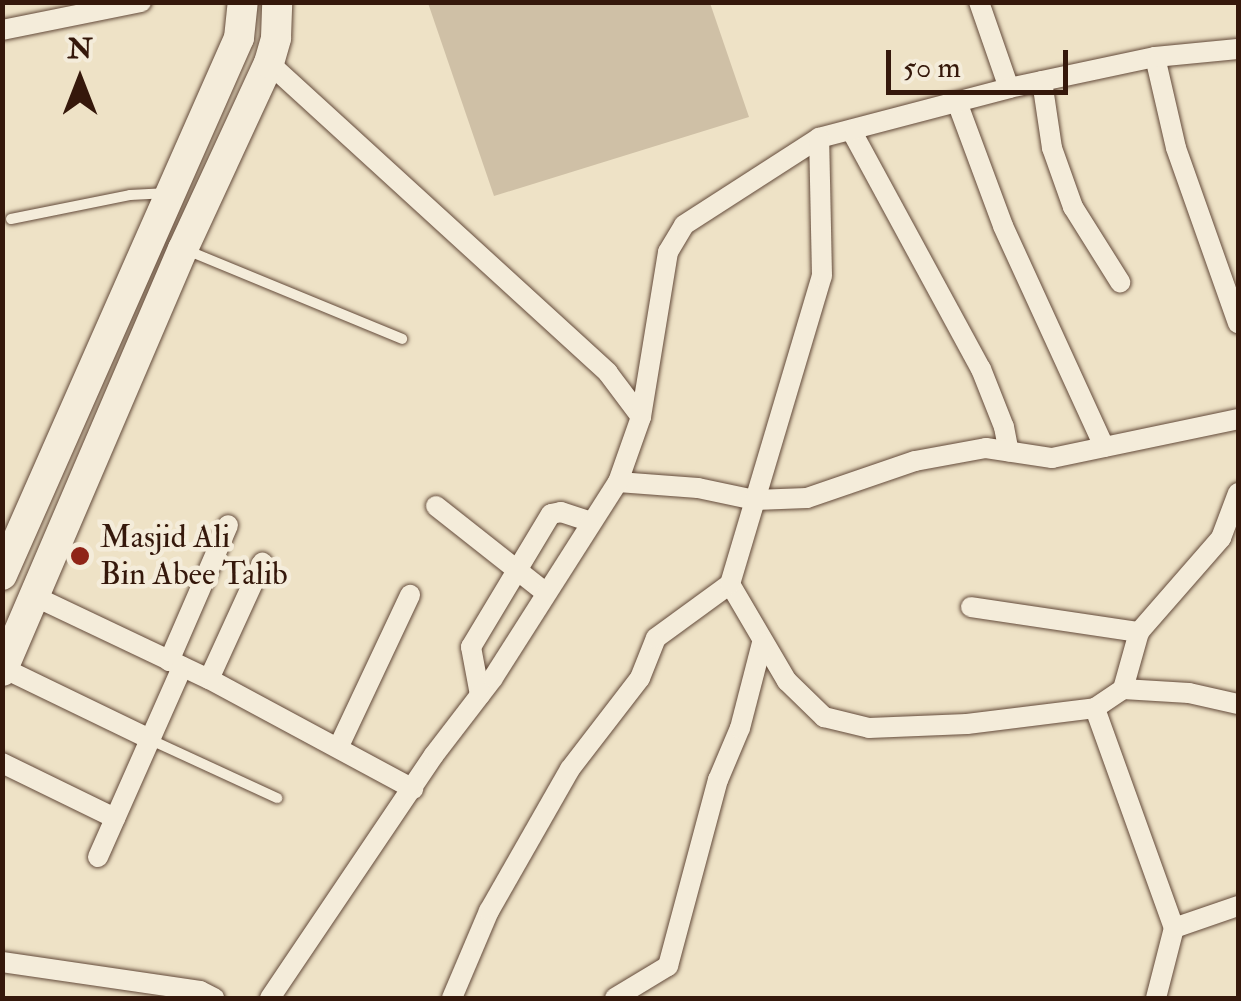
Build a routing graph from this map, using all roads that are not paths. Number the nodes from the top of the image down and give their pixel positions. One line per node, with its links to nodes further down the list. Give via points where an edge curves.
1 (141, 2): 5 (street)
2 (243, 2): 14 (main road, via 239,38)
3 (277, 2): 8 (main road)
4 (978, 2): 10 (street)
5 (2, 30)
6 (1238, 49): 7 (street)
7 (1155, 57): 9 (street); 18 (street, via 1176,148)
8 (269, 63): 16 (main road); 20 (street, via 608,374)
9 (1042, 81): 10 (street); 17 (street, via 1052,148 1073,207)
10 (1008, 88): 11 (street)
11 (957, 102): 12 (street); 22 (street, via 1003,226)
12 (850, 130): 13 (street); 23 (street, via 980,368)
13 (818, 138): 20 (street, via 684,225 674,240); 26 (street, via 822,276)
14 (172, 193): 15 (lane); 32 (main road)
15 (11, 219)
16 (183, 249): 19 (lane); 36 (main road)
17 (1120, 282)
18 (1238, 323)
19 (402, 339)
20 (641, 416): 24 (street)
21 (1238, 419): 22 (street)
22 (1104, 447): 23 (street, via 1052,458)
23 (1009, 452): 26 (street, via 986,448 915,461 807,498)
24 (618, 482): 26 (street); 28 (street)
25 (1238, 493): 38 (street, via 1221,538)
26 (755, 500): 33 (street)
27 (436, 506): 31 (street)
28 (592, 522): 31 (street, via 552,514); 34 (street)
29 (228, 525): 40 (street)
30 (262, 563): 42 (street)
31 (517, 570): 34 (street); 44 (street, via 470,648)
32 (2, 575)
33 (730, 584): 39 (street); 59 (street, via 656,638 640,678 570,769 489,911)
34 (545, 592): 44 (street)
35 (410, 595): 48 (street)
36 (36, 598): 40 (street); 41 (main road)
37 (971, 607): 38 (street)
38 (1139, 632): 43 (street)
39 (762, 643): 46 (street, via 786,681 824,718 868,728); 60 (street, via 668,966)
40 (176, 664): 42 (street); 47 (street)
41 (3, 670): 47 (street)
42 (209, 679): 48 (street)
43 (1123, 689): 45 (street); 46 (street)
44 (480, 695): 50 (street)
45 (1238, 704)
46 (1095, 708): 55 (street)
47 (150, 739): 51 (lane); 52 (street)
48 (339, 746): 50 (street)
49 (2, 763): 52 (street)
50 (413, 789): 58 (street)
51 (277, 798)
52 (115, 818): 53 (street)
53 (98, 857)
54 (1237, 913): 55 (street)
55 (1174, 928): 61 (street)
56 (2, 962): 57 (street)
57 (205, 996)
58 (270, 998)
59 (452, 998)
60 (615, 998)
61 (1156, 998)

